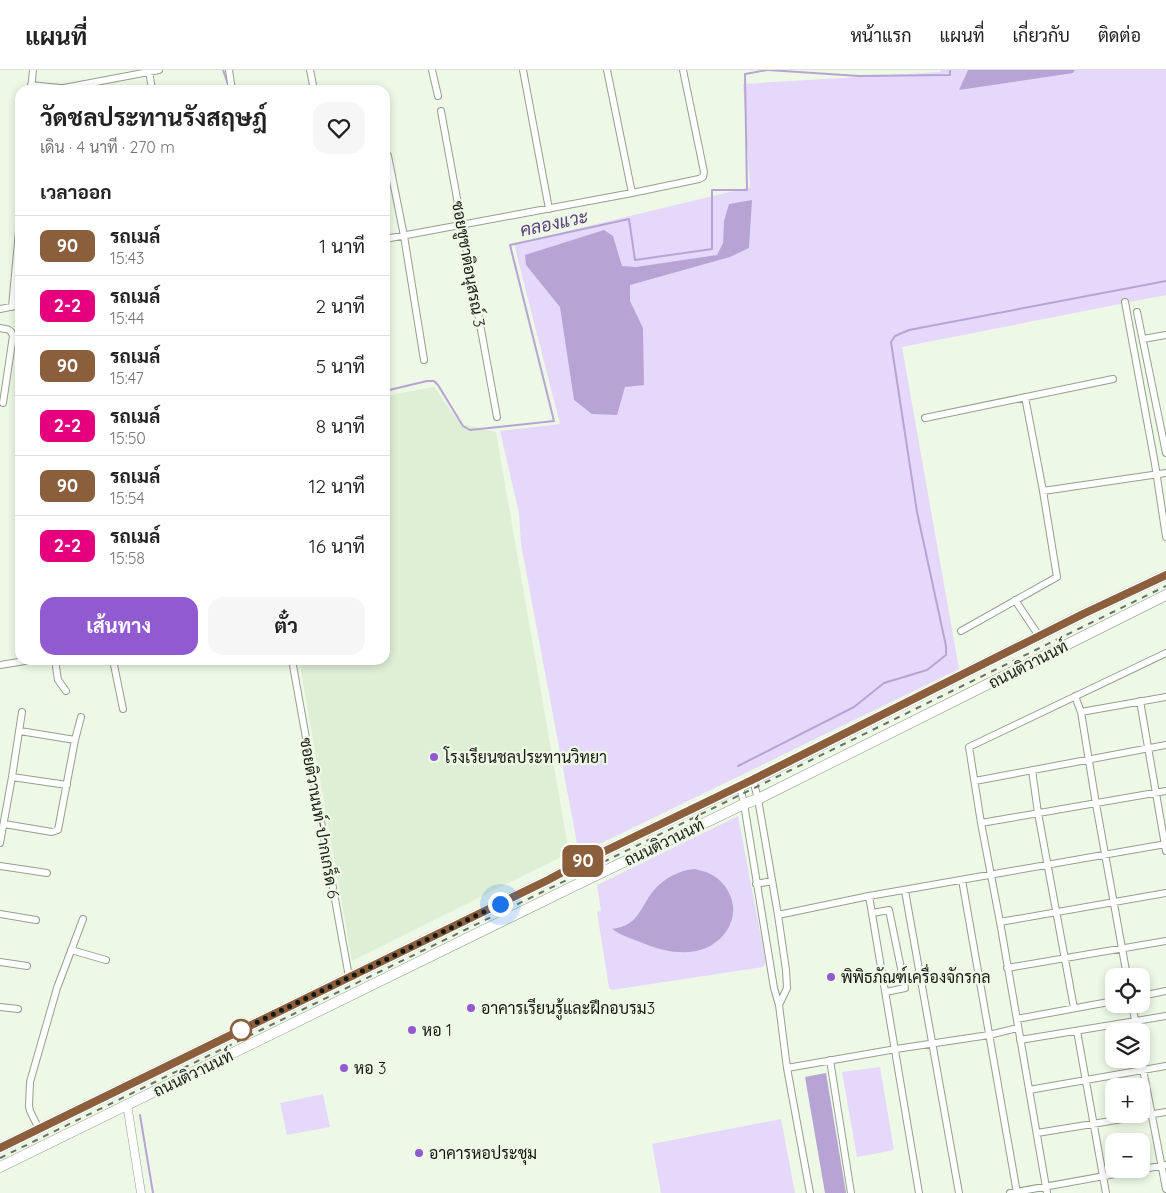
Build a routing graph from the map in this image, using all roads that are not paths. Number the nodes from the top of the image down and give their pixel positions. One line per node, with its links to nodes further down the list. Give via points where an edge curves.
1 (33, 70): 10 (street)
2 (159, 70): 9 (street)
3 (229, 70): 13 (street)
4 (310, 70): 14 (street)
5 (432, 70): 15 (street)
6 (524, 70): 19 (street)
7 (607, 70): 18 (street)
8 (683, 70): 18 (street, via 703,176)
9 (149, 71): 11 (street); 12 (street)
10 (31, 85)
11 (79, 85)
12 (151, 85)
13 (231, 85)
14 (313, 85)
15 (438, 96)
16 (441, 111): 20 (street, ซอยชูชาติอนุสรณ์ 3)
17 (390, 166): 21 (street)
18 (632, 193): 19 (street)
19 (549, 209): 20 (street)
20 (462, 225): 21 (street); 36 (street, ซอยชูชาติอนุสรณ์ 3)
21 (404, 236): 22 (street); 32 (street)
22 (390, 239)
23 (15, 274): 26 (street)
24 (1125, 302): 40 (street)
25 (15, 306): 26 (street)
26 (12, 307): 27 (street)
27 (0, 309)
28 (1137, 312): 31 (street)
29 (0, 328): 35 (street, via 9,329 13,336)
30 (1166, 335): 31 (street)
31 (1143, 339): 38 (street)
32 (424, 360)
33 (1113, 378): 34 (street)
34 (1025, 397): 37 (street); 41 (street)
35 (4, 403)
36 (497, 417)
37 (925, 418)
38 (1166, 453)
39 (1166, 473): 40 (street)
40 (1156, 474): 41 (street); 42 (street)
41 (1043, 491): 45 (street, via 1057,577)
42 (1166, 537)
43 (1166, 575): 47 (main road, ถนนติวานนท์)
44 (1166, 595): 75 (main road, ถนนติวานนท์)
45 (1015, 600): 46 (street); 47 (street)
46 (960, 631)
47 (1039, 636): 69 (main road, ถนนติวานนท์)
48 (1166, 653): 55 (street)
49 (15, 663): 50 (street)
50 (0, 665)
51 (56, 665): 54 (street, via 58,680)
52 (114, 665): 58 (street)
53 (293, 665): 111 (street, ซอยติวานนท์-ปากเกร็ด 6)
54 (66, 691)
55 (1075, 696): 60 (street); 70 (street, via 970,747)
56 (1166, 697): 57 (street)
57 (1140, 701): 60 (street); 65 (street)
58 (123, 710)
59 (22, 712): 62 (street)
60 (1080, 712): 66 (street)
61 (81, 717): 63 (street)
62 (20, 731): 63 (street); 68 (street)
63 (75, 740): 71 (street)
64 (1166, 744): 65 (street)
65 (1149, 748): 66 (street); 74 (street)
66 (1089, 759): 67 (street); 77 (street)
67 (1032, 770): 70 (street); 78 (street)
68 (12, 777): 71 (street); 80 (street)
69 (752, 780): 72 (main road, ถนนติวานนท์); 75 (street)
70 (975, 781): 79 (street)
71 (67, 785): 80 (street, via 57,831)
72 (740, 786): 76 (street); 111 (main road, ถนนติวานนท์)
73 (1166, 791): 74 (street)
74 (1156, 793): 77 (street); 82 (street)
75 (758, 799): 76 (main road, ถนนติวานนท์); 89 (street)
76 (744, 804): 90 (street); 121 (main road, ถนนติวานนท์)
77 (1096, 804): 78 (street); 83 (street)
78 (1038, 813): 79 (street); 84 (street)
79 (981, 823): 87 (street)
80 (4, 824): 81 (street)
81 (0, 843)
82 (1166, 847): 83 (street)
83 (1105, 855): 84 (street); 94 (street)
84 (1048, 865): 87 (street); 95 (street)
85 (0, 866): 86 (street)
86 (48, 873)
87 (991, 875): 88 (street); 101 (street)
88 (962, 880): 91 (street); 128 (street)
89 (772, 881): 90 (street); 98 (street)
90 (756, 884): 117 (street)
91 (905, 891): 93 (street); 131 (street)
92 (1166, 893): 94 (street)
93 (870, 896): 96 (street); 98 (street)
94 (1114, 902): 95 (street); 103 (street)
95 (1057, 912): 101 (street); 105 (street)
96 (872, 913): 113 (street); 113 (street, via 889,910 905,988)
97 (0, 914): 100 (street)
98 (778, 915): 117 (street, via 787,988)
99 (83, 919): 104 (street)
100 (36, 920)
101 (1000, 922): 109 (street)
102 (1166, 941): 103 (street)
103 (1122, 949): 105 (street); 110 (street)
104 (71, 950): 106 (street); 145 (street, via 30,1082 29,1106)
105 (1064, 958): 109 (street); 119 (street)
106 (106, 960)
107 (0, 962): 108 (street)
108 (27, 966)
109 (1007, 968): 124 (street)
110 (1126, 968)
111 (349, 977): 114 (main road, ถนนติวานนท์)
112 (1166, 991): 115 (street)
113 (886, 992): 132 (street)
114 (313, 994): 121 (main road); 129 (main road, ถนนติวานนท์)
115 (1150, 994)
116 (1105, 1003): 119 (street)
117 (779, 1005): 136 (street)
118 (0, 1007): 120 (street)
119 (1074, 1008): 124 (street)
120 (18, 1009)
121 (320, 1010): 133 (main road, ถนนติวานนท์)
122 (1134, 1013): 125 (street)
123 (1166, 1016): 125 (street)
124 (1017, 1019): 126 (street)
125 (1135, 1021): 127 (street)
126 (1018, 1028): 128 (street); 130 (street)
127 (1077, 1030): 130 (street); 139 (street)
128 (989, 1035): 131 (street); 158 (street)
129 (219, 1040): 133 (main road); 145 (main road, ถนนติวานนท์)
130 (1020, 1040): 140 (street)
131 (932, 1043): 132 (street); 157 (street)
132 (896, 1049): 134 (street); 156 (street)
133 (224, 1058): 141 (main road, ถนนติวานนท์)
134 (830, 1060): 136 (street); 155 (street)
135 (1166, 1066): 138 (street)
136 (787, 1068): 154 (street)
137 (1142, 1068): 138 (street)
138 (1142, 1071): 139 (street); 143 (street)
139 (1087, 1081): 140 (street); 144 (street)
140 (1029, 1090): 146 (street)
141 (127, 1104): 149 (main road, ถนนติวานนท์); 153 (street)
142 (1166, 1112): 143 (street)
143 (1151, 1115): 144 (street); 148 (street)
144 (1094, 1123): 146 (street); 150 (street)
145 (39, 1129): 147 (main road, ถนนติวานนท์)
146 (1037, 1133): 151 (street)
147 (0, 1148)
148 (1164, 1165): 150 (street); 152 (street)
149 (0, 1167)
150 (1103, 1176): 151 (street); 159 (street)
151 (1046, 1189): 158 (street)
152 (1166, 1189)
153 (141, 1193)
154 (810, 1193)
155 (851, 1193)
156 (919, 1193)
157 (959, 1193)
158 (1014, 1193)
159 (1106, 1193)

